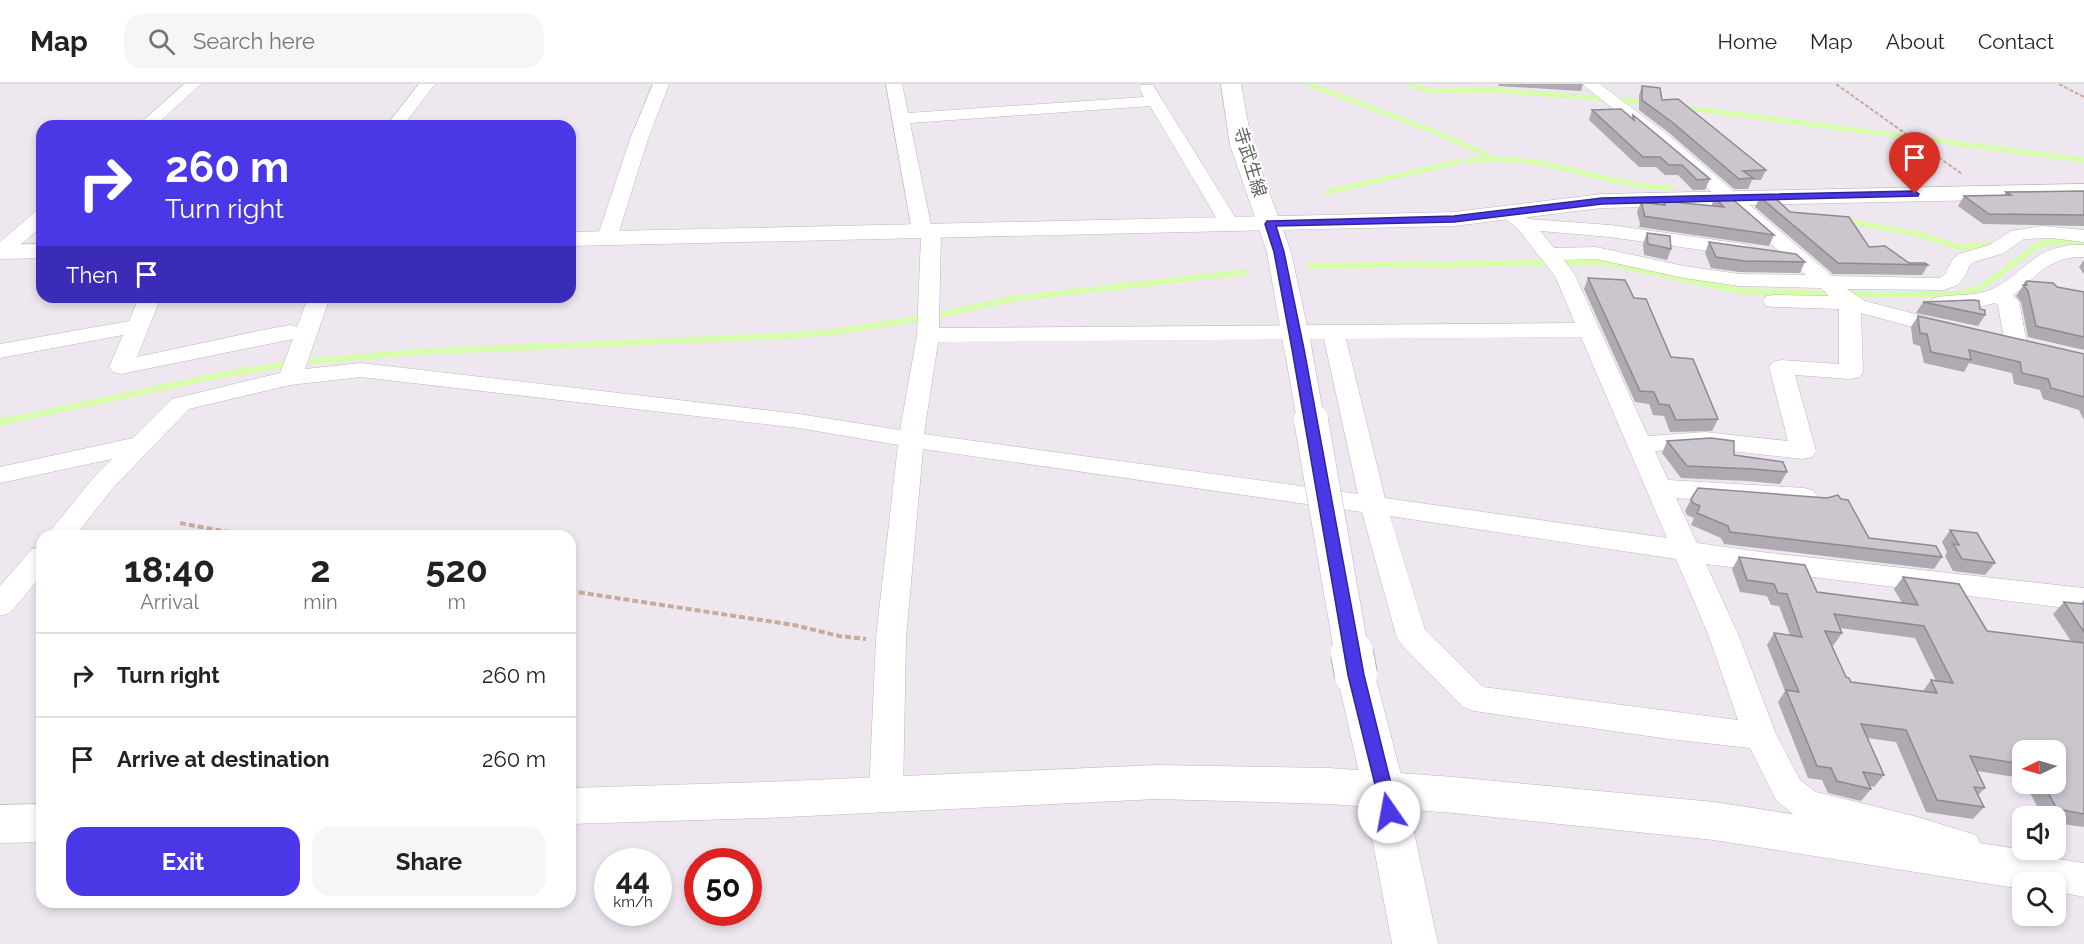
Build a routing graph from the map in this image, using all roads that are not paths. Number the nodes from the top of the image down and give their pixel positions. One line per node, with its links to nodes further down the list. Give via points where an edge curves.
1 (193, 84): 10 (street)
2 (427, 84): 11 (street)
3 (661, 84): 20 (street)
4 (894, 84): 9 (street)
5 (1144, 84): 8 (street)
6 (1231, 84): 16 (street, 寺武生線, via 1241,145)
7 (1590, 84): 13 (street)
8 (1155, 101): 9 (street); 17 (street)
9 (900, 119): 18 (street)
10 (152, 120)
11 (399, 120)
12 (2084, 191): 13 (street)
13 (1732, 198): 14 (street, via 1586,202); 25 (street)
14 (1517, 219): 16 (street); 25 (street); 26 (street)
15 (36, 221): 24 (street)
16 (1270, 224): 17 (street); 38 (street, 寺武生線)
17 (1230, 225): 18 (street)
18 (926, 231): 20 (street); 36 (street)
19 (2084, 236): 27 (street, via 2049,231 2018,235 1995,250 1966,257 1959,264)
20 (607, 238): 21 (street)
21 (576, 239)
22 (36, 251): 24 (street)
23 (2084, 251): 28 (street, via 2052,253)
24 (0, 252)
25 (1799, 258): 29 (street)
26 (1556, 263): 29 (street, via 1732,298); 29 (street, via 1596,253 1673,270); 33 (street)
27 (1963, 275): 28 (street); 29 (street, via 1932,285)
28 (2013, 287): 29 (street, via 1981,301 1955,303); 39 (street, via 2008,302 2026,346)
29 (1839, 293): 37 (street, via 1893,316); 43 (street, via 1851,372 1781,367 1803,451 1705,440)
30 (148, 303): 32 (street)
31 (317, 303): 35 (street)
32 (138, 326): 35 (street, via 121,367 258,338); 40 (street)
33 (1589, 330): 34 (street); 43 (street)
34 (1333, 331): 38 (street); 48 (street)
35 (305, 335): 41 (street)
36 (928, 335): 38 (street); 42 (street)
37 (1972, 335)
38 (1296, 340): 55 (street, 寺武生線, bridge, via 1356,675)
39 (1994, 340)
40 (0, 351)
41 (290, 378): 42 (street, via 361,370 775,418); 44 (street, via 181,404)
42 (911, 438): 48 (street); 56 (street, via 891,638)
43 (1640, 444): 46 (street)
44 (139, 445): 45 (street); 49 (street)
45 (0, 476)
46 (1659, 488): 47 (street); 50 (street)
47 (1820, 499)
48 (1374, 506): 50 (street); 54 (street, via 1411,635 1474,698)
49 (64, 530)
50 (1686, 550): 52 (street); 54 (street, via 1723,634)
51 (36, 562): 53 (street)
52 (2084, 599)
53 (0, 605)
54 (1760, 736): 60 (street, via 1788,790 1806,805 1914,831)
55 (1384, 790): 56 (street, via 1156,782); 60 (street, via 1714,821); 63 (street, 寺武生線)
56 (886, 795): 57 (street)
57 (576, 806)
58 (36, 823): 59 (street)
59 (0, 825)
60 (2038, 872)
61 (2066, 877): 62 (street)
62 (2084, 880)
63 (1415, 944)

